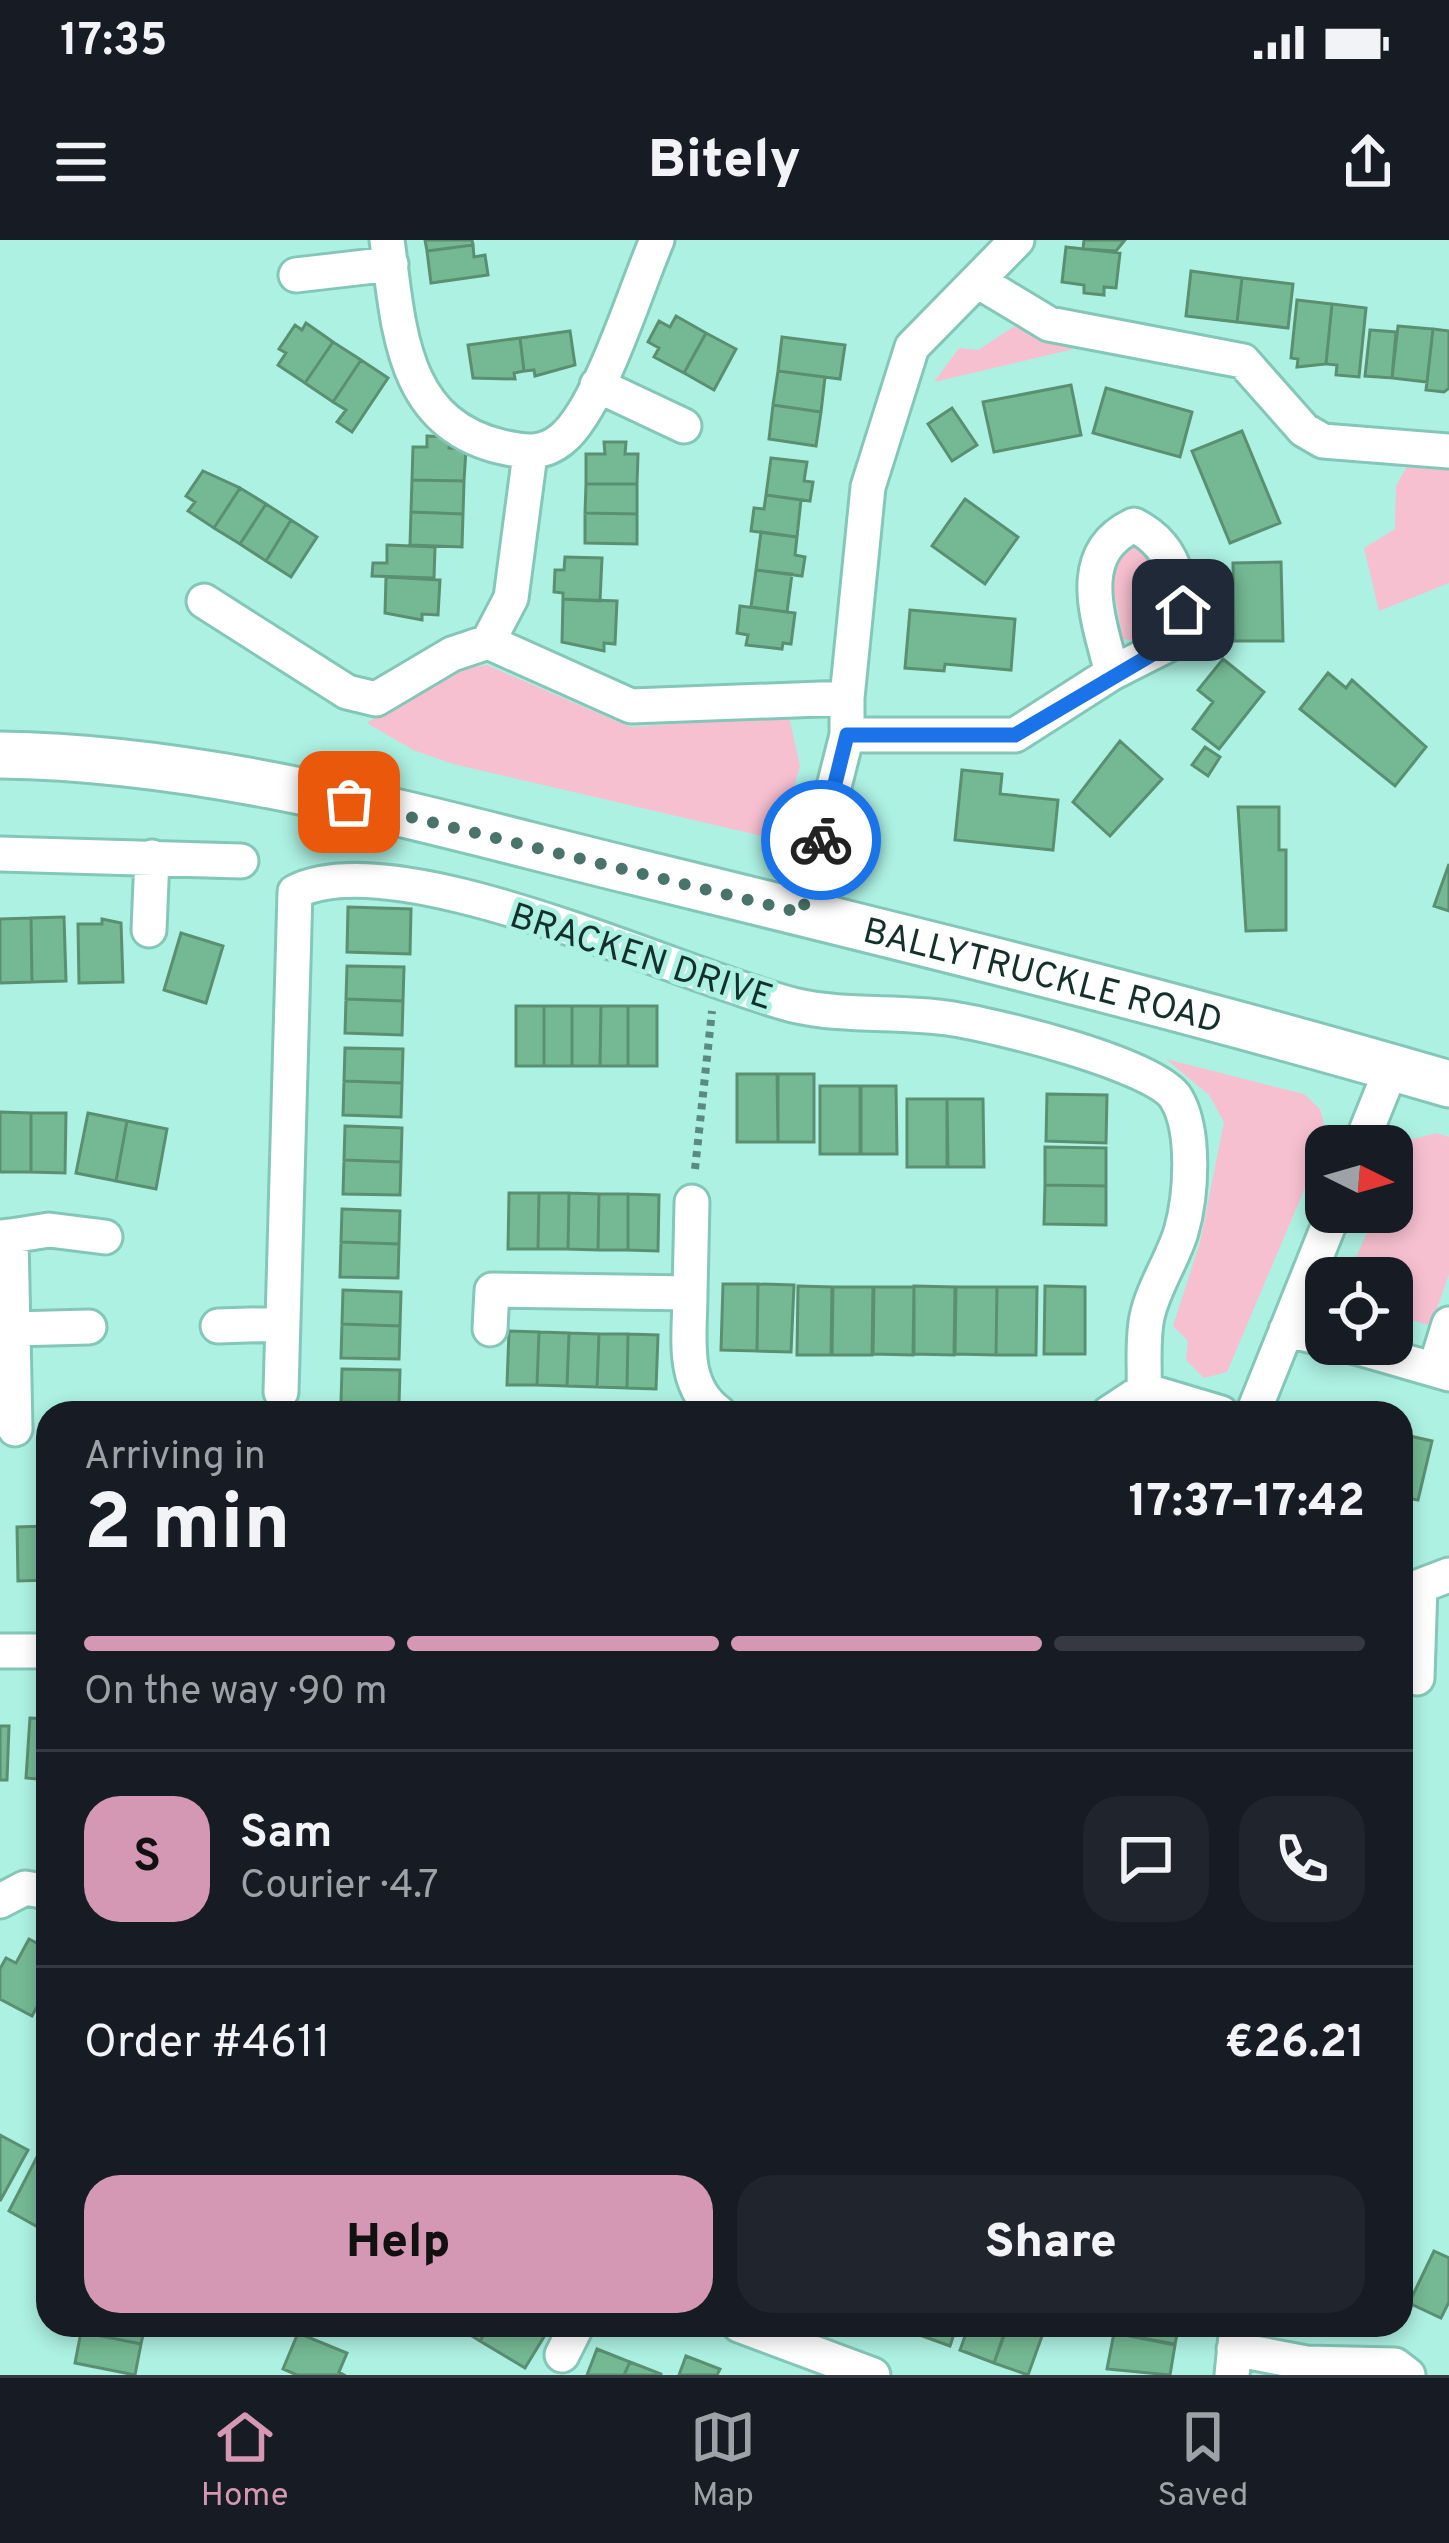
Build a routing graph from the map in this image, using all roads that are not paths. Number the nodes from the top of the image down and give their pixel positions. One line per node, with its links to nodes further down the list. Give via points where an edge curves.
1 (656, 240): 6 (street)
2 (1018, 240): 5 (street)
3 (389, 252): 4 (street); 9 (street, via 409,368 441,422)
4 (296, 275)
5 (981, 283): 8 (street, via 1049,324 1243,361 1323,441); 13 (street, via 912,347 868,487)
6 (597, 385): 7 (street); 9 (street, via 562,440)
7 (684, 426)
8 (1449, 451)
9 (530, 454): 11 (street, via 511,598)
10 (204, 601): 11 (street, via 347,692 376,699)
11 (488, 642): 13 (street, via 631,706)
12 (1112, 674): 14 (street, via 1015,735)
13 (847, 698): 14 (street)
14 (847, 735): 19 (street)
15 (0, 755): 19 (street, BALLYTRUCKLE ROAD, via 224,776)
16 (0, 854): 17 (street)
17 (152, 857): 18 (street); 20 (street)
18 (241, 861)
19 (802, 913): 21 (street, BALLYTRUCKLE ROAD)
20 (149, 930)
21 (1392, 1067): 22 (street, BALLYTRUCKLE ROAD); 23 (street)
22 (1449, 1084)
23 (1369, 1125)
24 (692, 1202): 28 (street)
25 (1325, 1233): 35 (street)
26 (5, 1237): 27 (street); 33 (street)
27 (105, 1237)
28 (690, 1293): 34 (street, via 491,1290); 41 (street, via 690,1371)
29 (283, 1324): 31 (street); 39 (street, BRACKEN DRIVE, via 295,892 320,879 439,889 821,1010 949,1018 1139,1068 1175,1096 1189,1132 1182,1230 1147,1317); 40 (street, BRACKEN DRIVE)
30 (1449, 1324): 38 (street)
31 (218, 1326)
32 (89, 1327): 33 (street)
33 (13, 1329): 45 (street)
34 (490, 1329)
35 (1286, 1330): 36 (street); 44 (street)
36 (1305, 1335)
37 (1413, 1362): 38 (street)
38 (1442, 1370)
39 (1144, 1390): 42 (street); 43 (street)
40 (281, 1392)
41 (702, 1401)
42 (1127, 1401)
43 (1181, 1401)
44 (1258, 1401)
45 (15, 1429)
46 (1449, 1575): 49 (street, via 1420,1586)
47 (0, 1651): 48 (street)
48 (36, 1651)
49 (1417, 1678)
50 (36, 1890): 51 (street)
51 (0, 1901)
52 (771, 2337): 54 (street)
53 (1234, 2350): 55 (street, via 1395,2366)
54 (873, 2375)
55 (1408, 2375)

